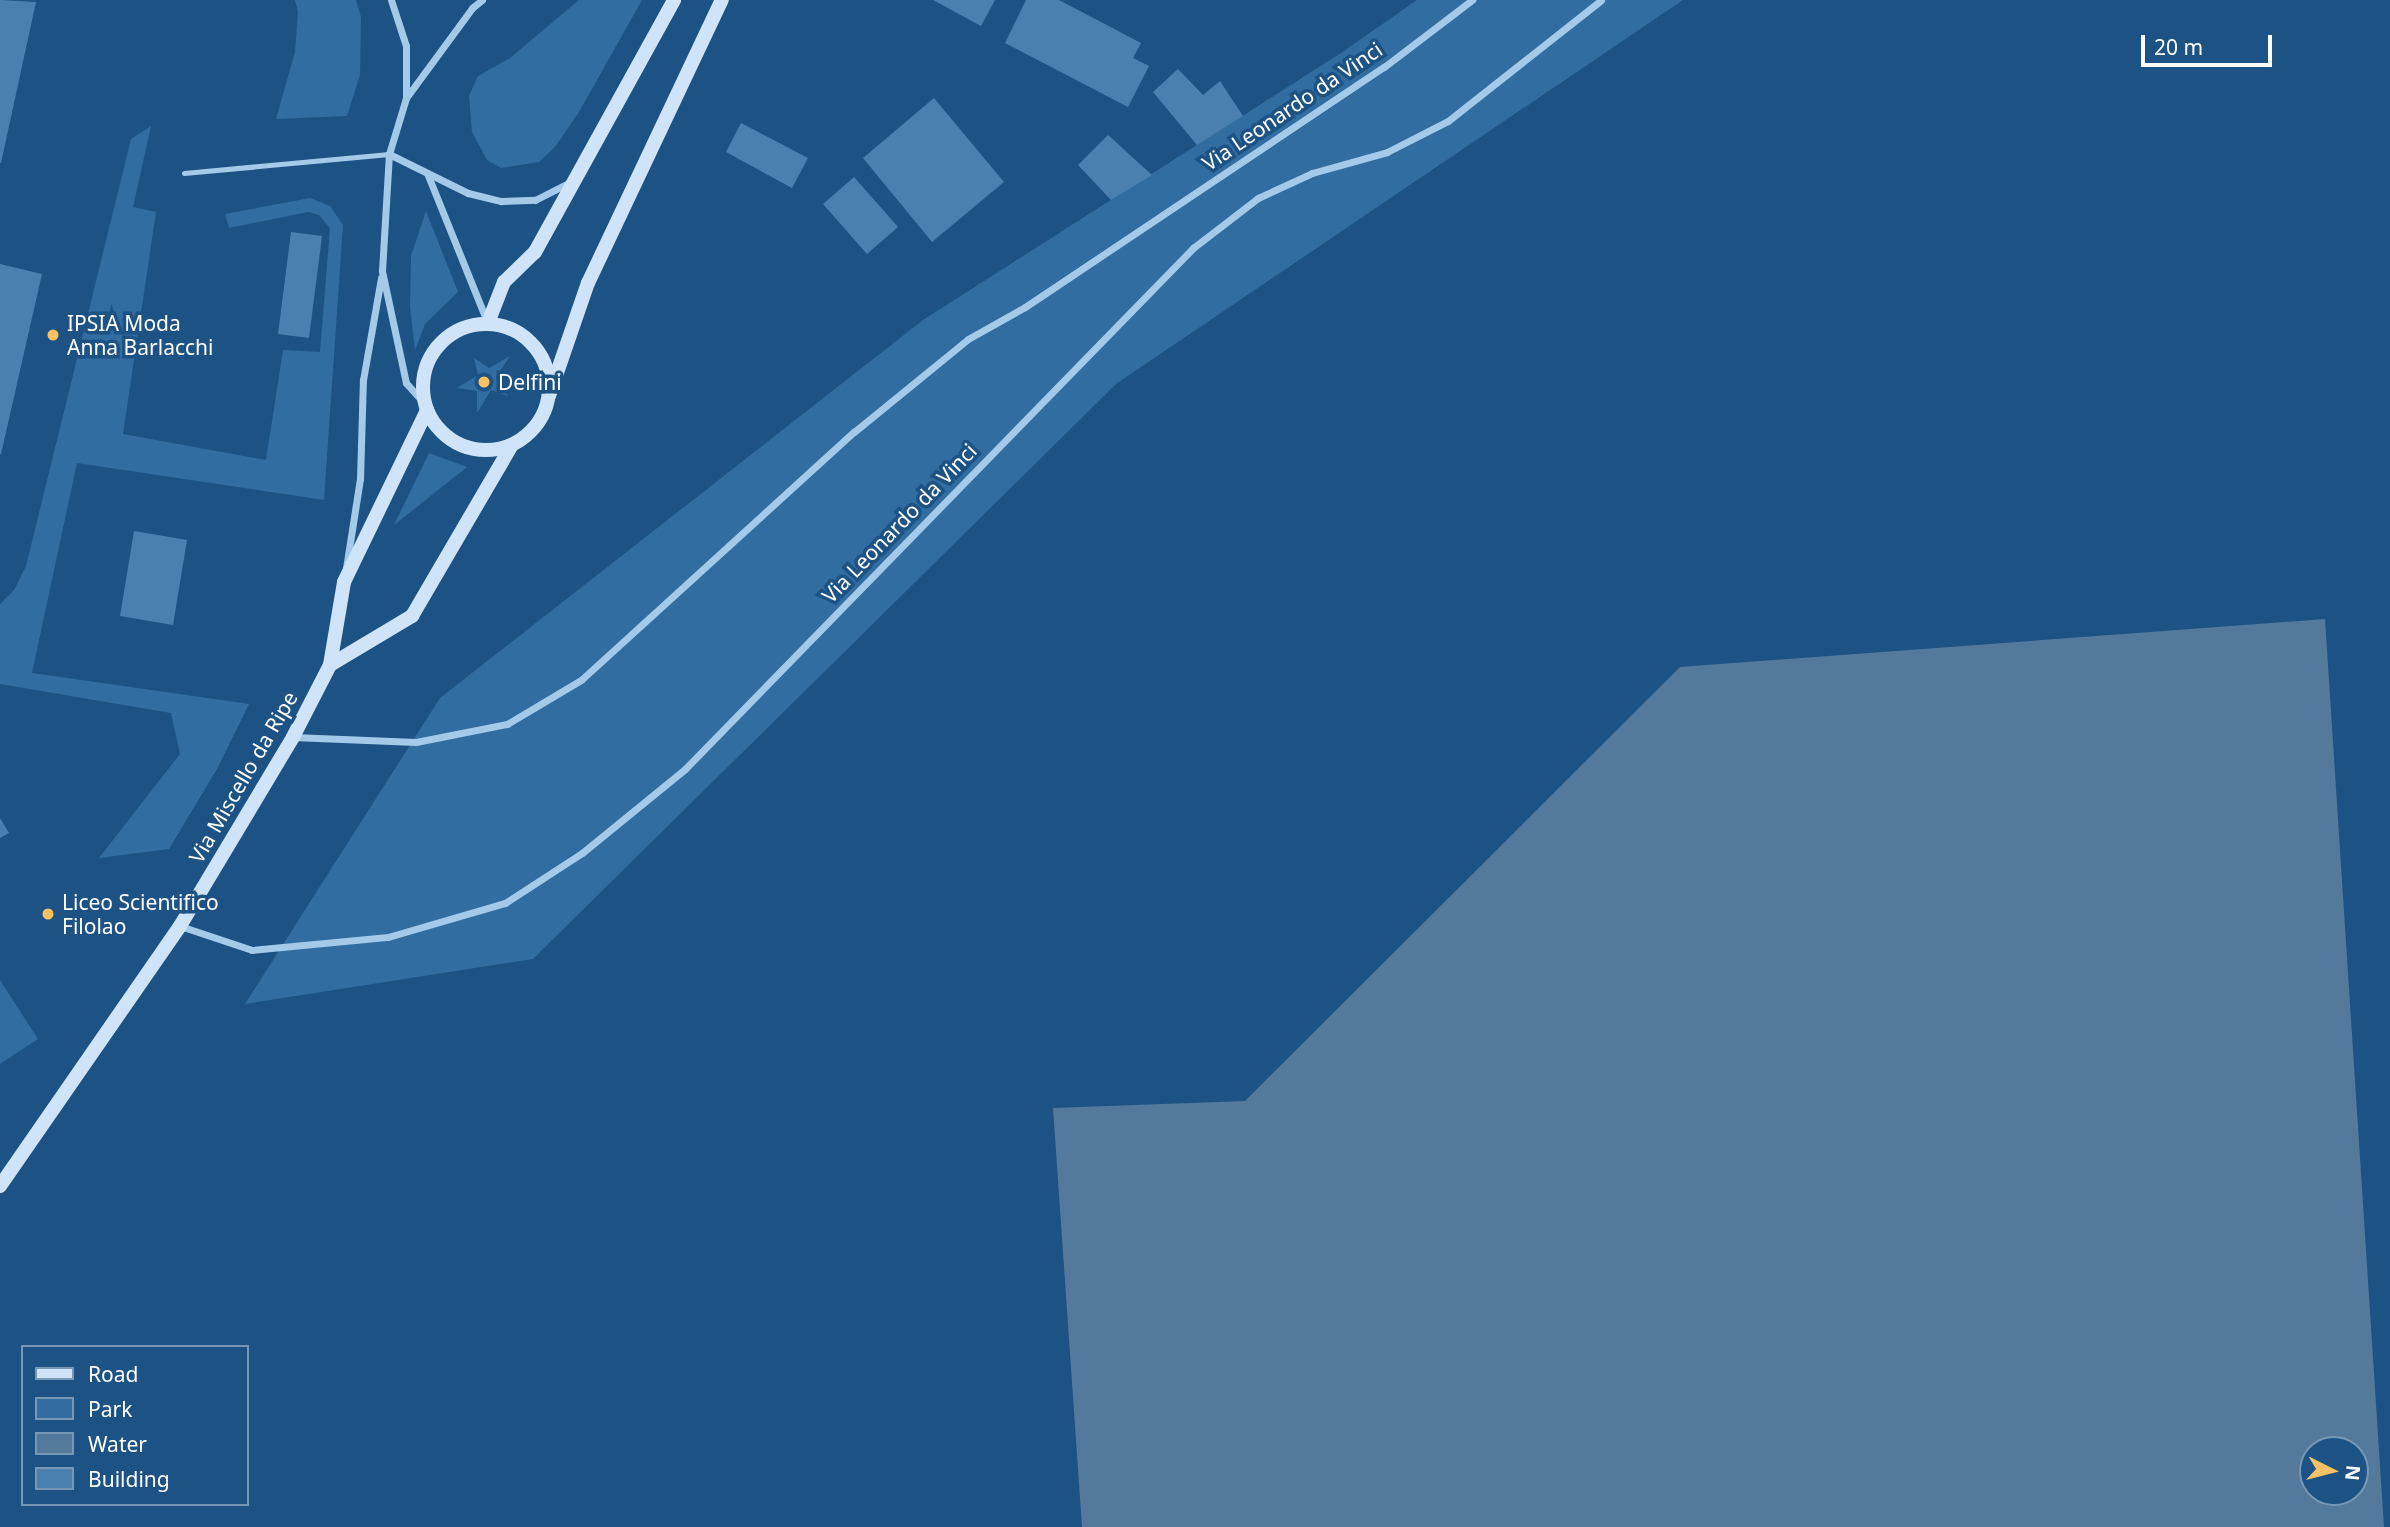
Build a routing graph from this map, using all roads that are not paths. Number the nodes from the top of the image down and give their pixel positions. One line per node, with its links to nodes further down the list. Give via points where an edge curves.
1 (391, 0): 9 (street, via 406,46)
2 (467, 0): 8 (street)
3 (482, 0): 8 (street)
4 (674, 0): 13 (main road)
5 (722, 0): 16 (main road, via 588,283)
6 (1472, 0): 21 (street, Via Leonardo da Vinci, via 1384,67 1025,307 968,339 854,432 581,680 507,724 416,743)
7 (1601, 0): 22 (street, Via Leonardo da Vinci, via 1448,121 1387,152 1312,173 1258,198 1193,248 685,769 582,853 527,889 505,903 388,937 252,950)
8 (472, 8): 9 (street)
9 (406, 98): 10 (street)
10 (389, 154): 11 (lane); 12 (street); 14 (street)
11 (184, 173)
12 (427, 173): 13 (street, via 468,193 501,201 535,200); 15 (street)
13 (574, 180): 15 (main road, via 535,252 504,282)
14 (382, 271): 17 (street, via 406,383); 19 (street, via 363,380 360,479)
15 (488, 323): 16 (main road, via 503,325 532,342 549,374); 17 (main road, via 457,330 431,355 422,381)
16 (549, 396): 18 (main road, via 537,425)
17 (426, 407): 18 (main road, via 442,434 468,449 486,451); 19 (main road)
18 (512, 445): 20 (main road, via 412,616)
19 (344, 582): 20 (main road)
20 (330, 665): 21 (main road, Via Miscello da Ripe)
21 (293, 737): 22 (main road, Via Miscello da Ripe)
22 (180, 926): 23 (main road, Via Miscello da Ripe)
23 (0, 1186)

